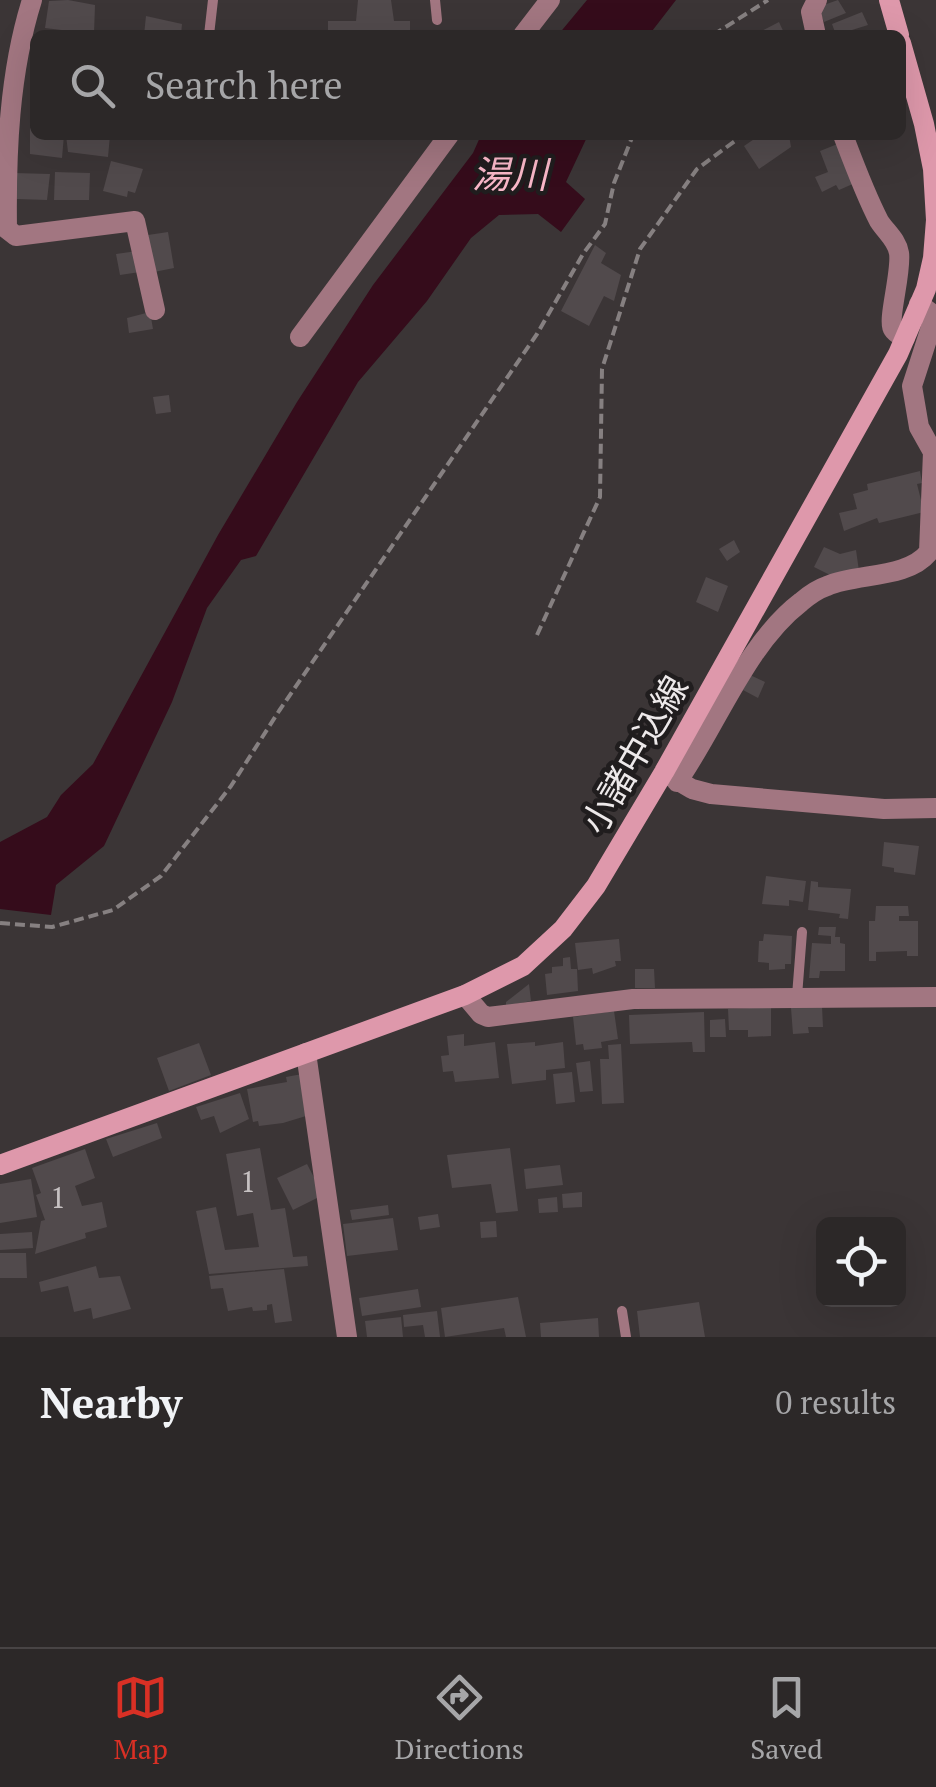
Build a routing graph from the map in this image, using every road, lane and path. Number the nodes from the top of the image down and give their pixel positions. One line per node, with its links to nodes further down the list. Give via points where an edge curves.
1 (32, 0): 21 (street, via 6,154 7,229 16,236 135,221)
2 (213, 0): 9 (lane)
3 (435, 0): 8 (lane)
4 (550, 0): 10 (street)
5 (768, 0): 11 (path)
6 (817, 0): 12 (street, via 811,12)
7 (889, 0): 13 (main road)
8 (436, 20)
9 (210, 30)
10 (527, 30)
11 (720, 30)
12 (815, 30)
13 (898, 30)
14 (906, 62): 19 (main road, 小諸中込線, via 933,170)
15 (445, 140): 22 (street)
16 (630, 140): 27 (path, via 605,224 537,334 231,786 162,876 113,910 52,927)
17 (735, 140): 24 (path, via 697,169 640,249 602,369 600,497)
18 (845, 140): 23 (street, via 899,253 890,323)
19 (935, 259): 20 (main road, 小諸中込線)
20 (919, 304): 23 (main road, 小諸中込線); 25 (street, via 931,313 932,324 912,386 933,452 929,552 922,562 826,586 784,616)
21 (155, 310)
22 (300, 337)
23 (905, 338): 25 (main road, 小諸中込線)
24 (538, 635)
25 (671, 777): 26 (street, via 712,794); 29 (main road, 小諸中込線, via 563,929 523,966)
26 (936, 808)
27 (0, 923)
28 (802, 932): 30 (lane)
29 (465, 995): 30 (street, via 488,1017 633,998); 32 (main road, 小諸中込線)
30 (797, 996): 31 (street)
31 (936, 997)
32 (306, 1053): 33 (main road, 小諸中込線); 35 (street)
33 (0, 1166)
34 (622, 1311): 36 (lane)
35 (347, 1337)
36 (626, 1337)

